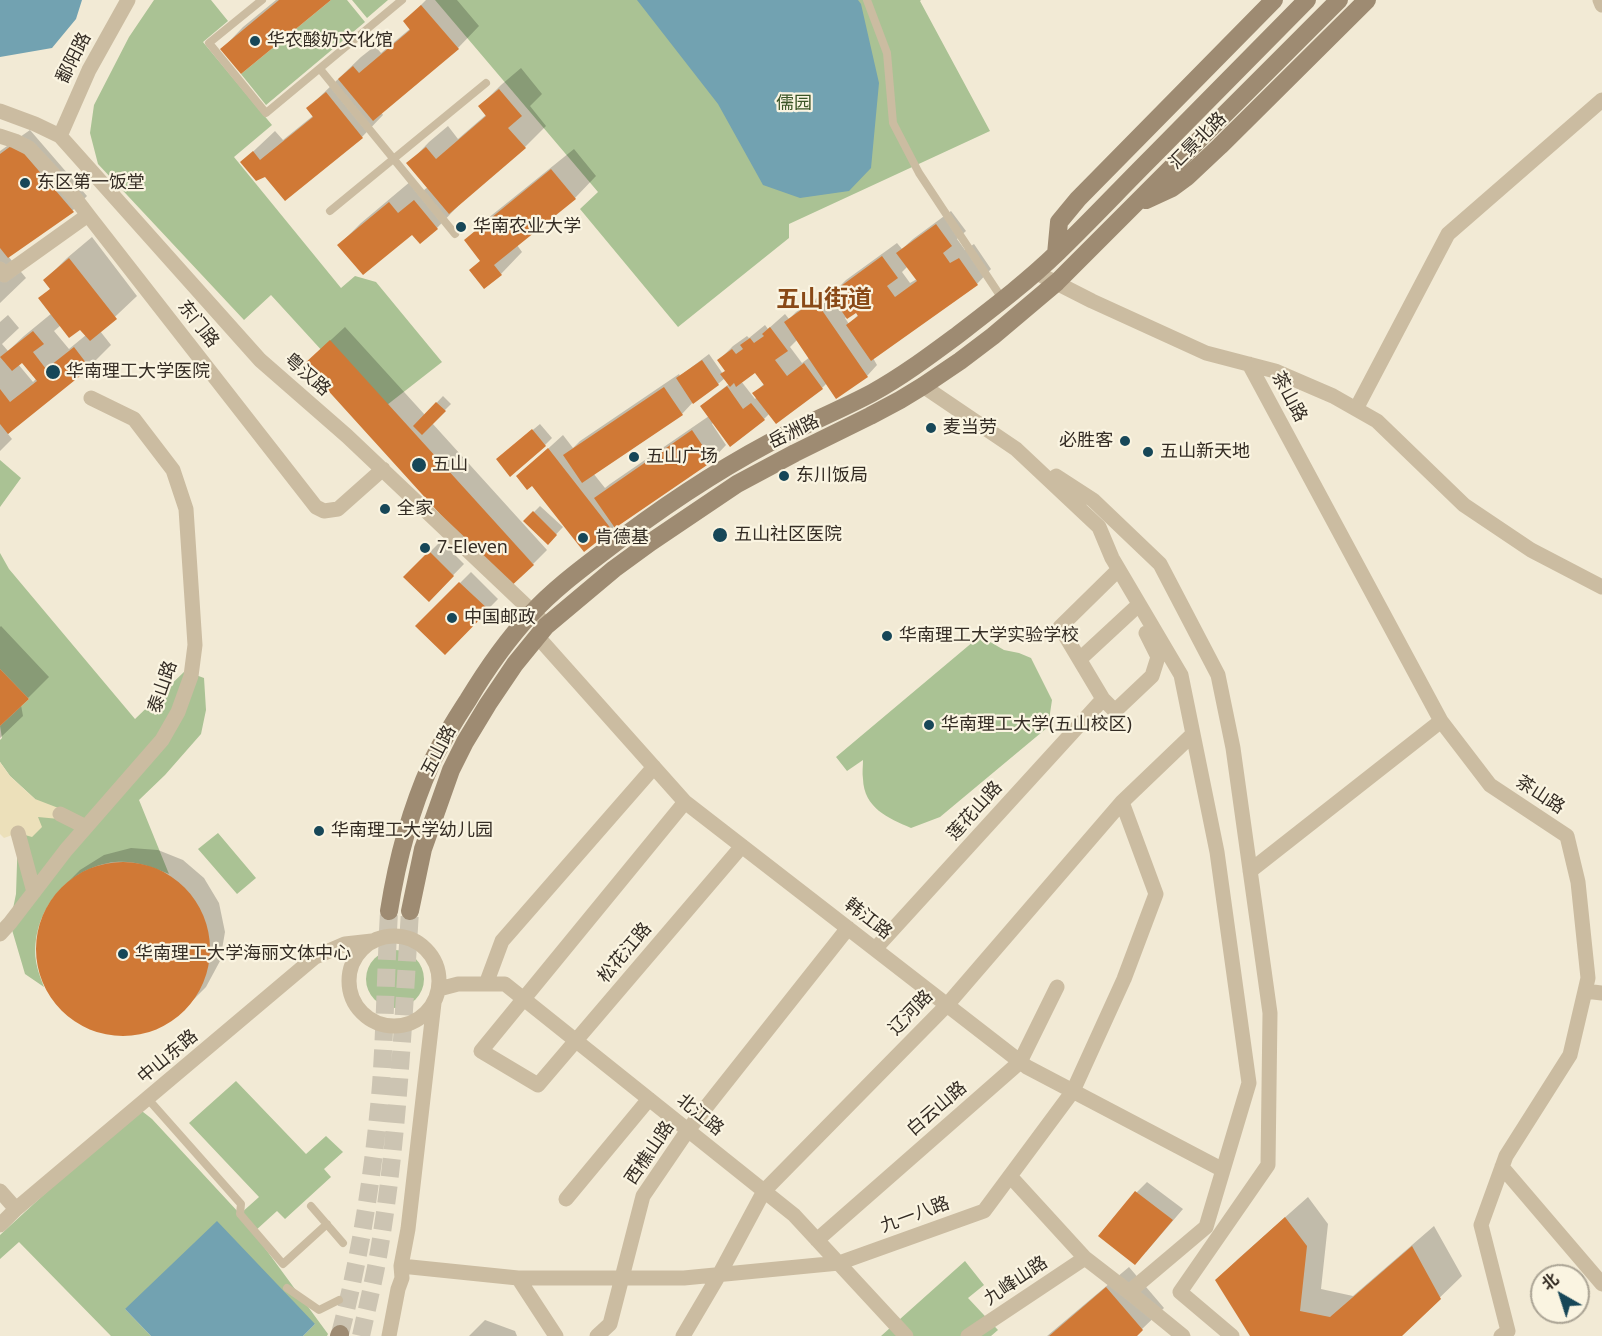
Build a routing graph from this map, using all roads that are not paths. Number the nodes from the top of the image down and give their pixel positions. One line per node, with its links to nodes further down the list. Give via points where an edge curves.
1 (128, 0): 16 (street, 鄱阳路, via 89,70)
2 (262, 0): 11 (lane, via 209,43 266,113)
3 (402, 0): 11 (lane)
4 (867, 0): 26 (lane, via 887,52 893,123 919,173)
5 (1274, 0): 22 (main road, via 1078,199 1059,222)
6 (1307, 0): 22 (main road, 汇景北路)
7 (1339, 0): 18 (main road, 汇景北路)
8 (1367, 0): 18 (main road, via 1187,177)
9 (1600, 0): 10 (street)
10 (1602, 4)
11 (320, 69): 17 (lane)
12 (486, 83): 17 (lane)
13 (1602, 100): 30 (street, via 1448,234)
14 (0, 111): 16 (street)
15 (0, 136): 20 (street, 东门路, via 28,148)
16 (60, 136): 32 (street, 粤汉路, via 260,360)
17 (393, 159): 19 (lane); 21 (lane)
18 (1134, 206): 25 (main road, 汇景北路)
19 (330, 211)
20 (88, 215): 23 (street, via 4,275); 32 (street, 东门路, via 316,507 324,511 338,509)
21 (455, 234)
22 (1056, 254): 24 (main road, 岳洲路)
23 (0, 269)
24 (1035, 272): 25 (street); 26 (main road, 岳洲路)
25 (1057, 282): 27 (street, via 1206,353); 28 (main road, 岳洲路, via 985,342)
26 (1003, 300): 36 (main road, 岳洲路, via 874,392 772,441 689,491 626,534)
27 (1249, 364): 30 (street, via 1275,370); 40 (street, 茶山路)
28 (923, 386): 31 (street); 37 (main road, 岳洲路, via 737,484 614,569)
29 (91, 398): 46 (street, 泰山路, via 134,419 173,470 186,509 195,645 191,676 178,712 162,740)
30 (1356, 409): 34 (street, via 1377,422 1464,505 1531,550)
31 (1016, 449): 33 (street, via 1100,527); 49 (street, via 1093,500 1160,564 1218,675 1233,748)
32 (383, 469): 36 (street, 粤汉路)
33 (1114, 565): 35 (street); 38 (street, via 1060,627); 41 (street, via 1181,675)
34 (1602, 587)
35 (1134, 609): 38 (street); 39 (street, via 1158,657 1152,676 1115,711)
36 (533, 612): 37 (street, 粤汉路); 51 (main road, 五山路, via 480,679 432,761 404,838)
37 (542, 631): 42 (street, 韩江路); 52 (main road, 五山路, via 505,678 451,770 423,849)
38 (1080, 659): 39 (street)
39 (1103, 699): 56 (street, 莲花山路)
40 (1441, 721): 49 (street); 59 (street, 茶山路, via 1490,786 1566,836 1578,882)
41 (1193, 734): 44 (street, 辽河路); 71 (street, via 1217,852 1249,1083)
42 (654, 767): 43 (street, 韩江路); 57 (street, via 502,941)
43 (685, 802): 48 (street, 韩江路); 62 (street)
44 (1122, 802): 63 (street, 辽河路); 66 (street, 九一八路, via 1156,894 1124,979)
45 (60, 814): 46 (street)
46 (86, 826): 50 (street, 泰山路)
47 (18, 833): 50 (street)
48 (742, 846): 53 (street, 韩江路); 64 (street, 松花江路)
49 (1250, 871): 100 (street, via 1270,1013 1268,1165 1180,1292)
50 (34, 892): 54 (street, 泰山路)
51 (389, 911)
52 (410, 911)
53 (848, 928): 56 (street, 韩江路); 69 (street, 西樵山路)
54 (0, 934)
55 (372, 941): 61 (street, via 401,936 427,948 440,975); 61 (street, via 360,950 349,977 350,992 367,1017 381,1024 411,1023 424,1015); 67 (street, 中山东路, via 345,944 315,957)
56 (875, 949): 63 (street, 韩江路)
57 (486, 984): 61 (street, 北江路, via 459,984); 62 (street, 北江路, via 505,984)
58 (1057, 987): 65 (street, 白云山路)
59 (1585, 991): 60 (street); 70 (street, 茶山路, via 1570,1055)
60 (1602, 993)
61 (436, 996): 84 (street)
62 (523, 999): 64 (street, 北江路); 64 (street, 松花江路, via 481,1051 538,1085)
63 (947, 1005): 65 (street, 韩江路); 74 (street, 辽河路)
64 (576, 1041): 68 (street, 北江路)
65 (1020, 1062): 66 (street, 韩江路); 80 (street, 白云山路)
66 (1072, 1091): 71 (street, 韩江路); 72 (street, 九一八路)
67 (148, 1099): 77 (street, 中山东路); 78 (lane, via 241,1204 240,1214 283,1264)
68 (649, 1099): 69 (street, 北江路); 75 (street)
69 (688, 1130): 74 (street, 北江路); 87 (street, 西樵山路, via 643,1196)
70 (1502, 1167): 88 (street); 92 (street, 茶山路, via 1481,1226)
71 (1223, 1170): 90 (street, via 1206,1227)
72 (1010, 1176): 82 (street); 83 (street, 九一八路, via 984,1211)
73 (0, 1191): 77 (street)
74 (764, 1191): 80 (street, 北江路); 85 (street, 辽河路)
75 (567, 1199)
76 (311, 1206): 78 (lane)
77 (16, 1209): 79 (street, 中山东路)
78 (327, 1224): 81 (lane)
79 (0, 1225)
80 (818, 1240): 83 (street, 北江路)
81 (343, 1243)
82 (1085, 1258): 90 (street); 98 (street, 九峰山路)
83 (839, 1263): 85 (street, 九一八路); 97 (street, 北江路)
84 (401, 1266): 86 (street, 九一八路); 93 (street, via 402,1278)
85 (719, 1275): 87 (street, 九一八路); 96 (street, 辽河路)
86 (518, 1278): 87 (street, 九一八路); 94 (street)
87 (621, 1278): 95 (street, 西樵山路, via 610,1324)
88 (1602, 1284)
89 (287, 1288): 91 (lane, via 319,1310)
90 (1129, 1292): 99 (street)
91 (339, 1300)
92 (1505, 1333)
93 (389, 1336)
94 (556, 1336)
95 (597, 1336)
96 (683, 1336)
97 (906, 1336)
98 (968, 1336)
99 (1183, 1336)
100 (1232, 1336)

